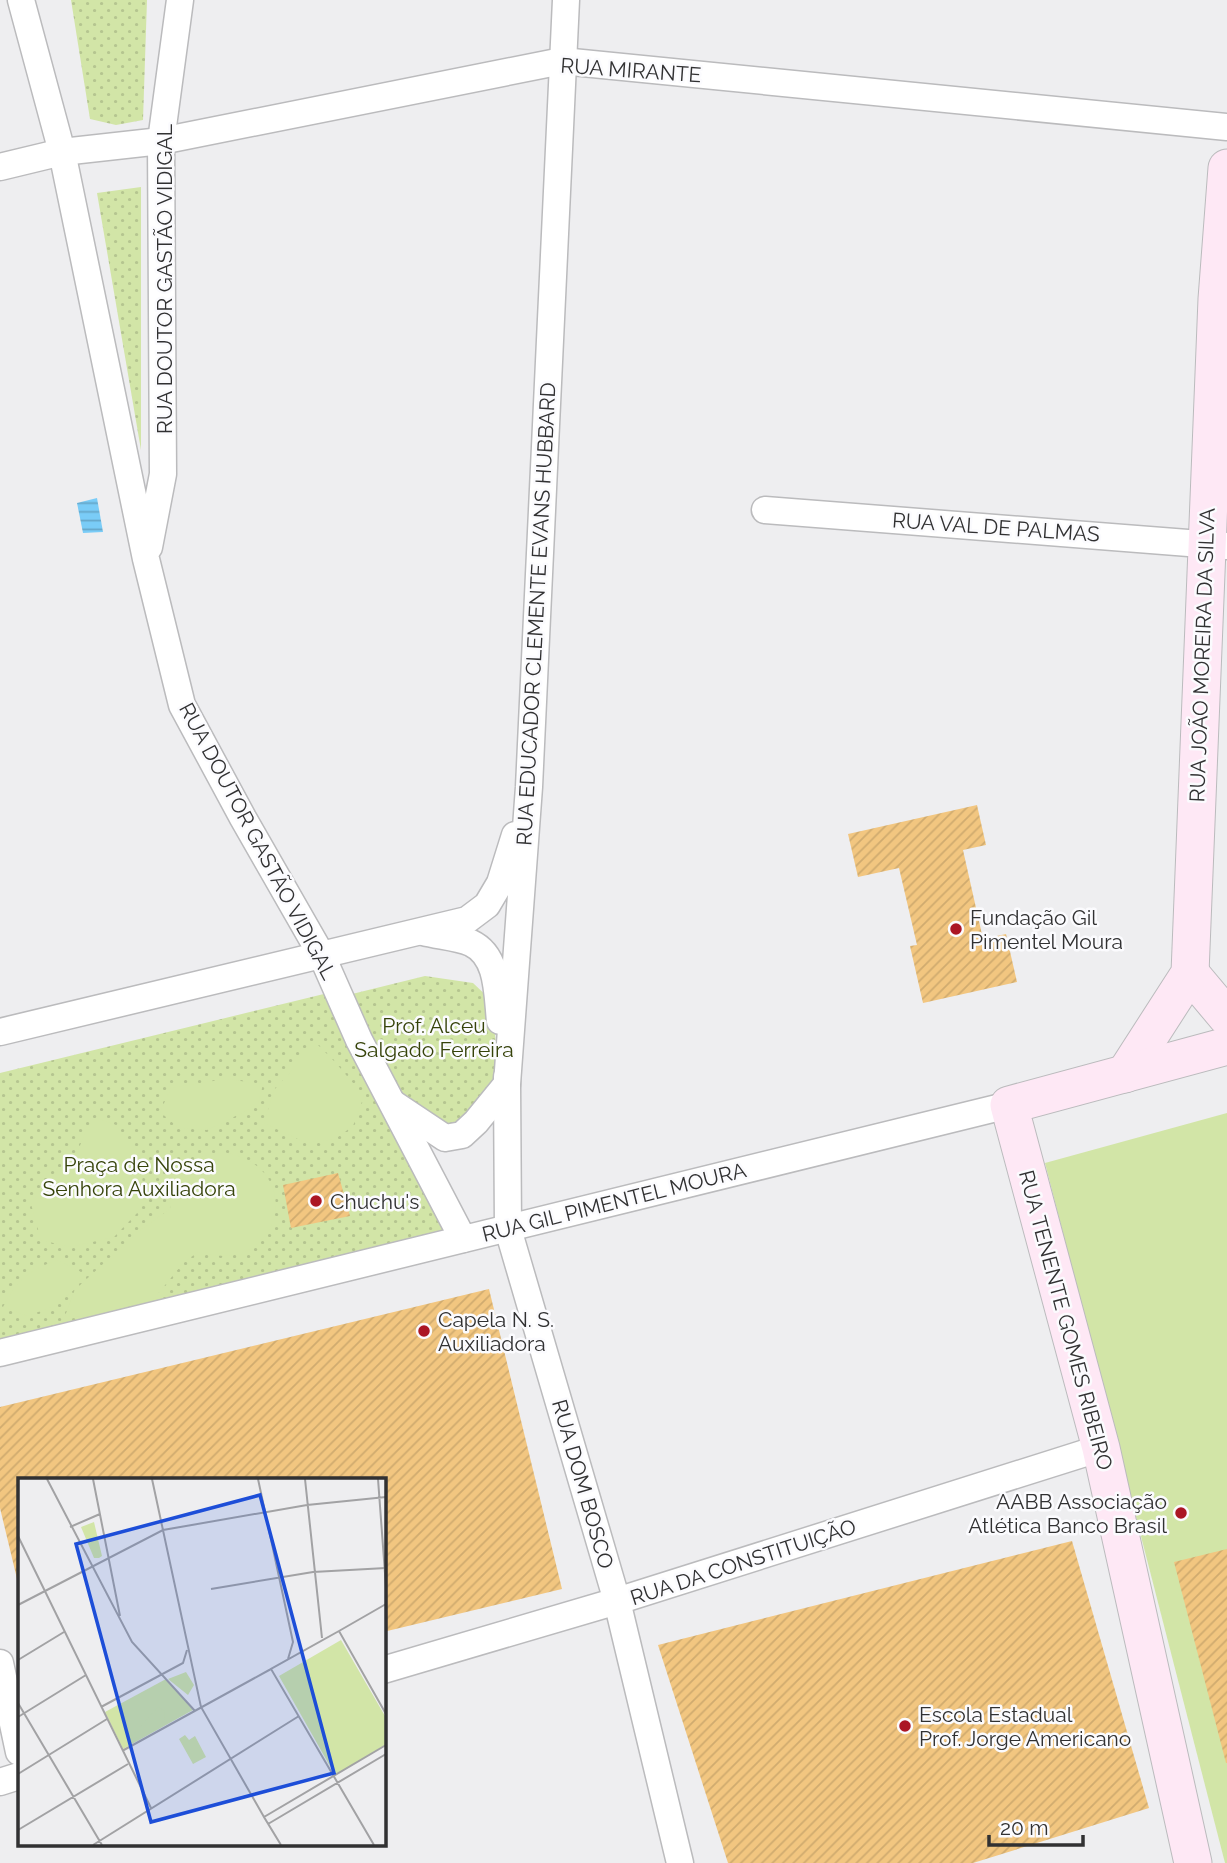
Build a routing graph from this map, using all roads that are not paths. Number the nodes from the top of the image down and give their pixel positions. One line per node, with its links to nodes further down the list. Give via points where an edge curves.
1 (21, 0): 7 (street)
2 (180, 0): 6 (street, RUA DOUTOR GASTÃO VIDIGAL)
3 (566, 0): 4 (street, RUA EDUCADOR CLEMENTE EVANS HUBBARD)
4 (562, 61): 5 (street, RUA MIRANTE); 6 (street, RUA MIRANTE); 13 (street, RUA EDUCADOR CLEMENTE EVANS HUBBARD)
5 (1227, 127)
6 (161, 141): 7 (street, RUA MIRANTE); 12 (street, RUA DOUTOR GASTÃO VIDIGAL, via 163,474)
7 (62, 152): 8 (street, RUA MIRANTE); 12 (street)
8 (0, 167)
9 (1227, 168): 11 (main road, RUA JOÃO MOREIRA DA SILVA, via 1217,299)
10 (765, 510): 11 (street, RUA VAL DE PALMAS)
11 (1217, 545): 16 (main road, RUA JOÃO MOREIRA DA SILVA)
12 (146, 559): 15 (street, RUA DOUTOR GASTÃO VIDIGAL, via 182,705)
13 (529, 787): 14 (street, via 500,883 487,905 467,920); 21 (street, RUA EDUCADOR CLEMENTE EVANS HUBBARD)
14 (415, 931): 15 (street); 21 (street, via 472,943 486,955 495,974)
15 (322, 956): 18 (street); 22 (street, RUA DOUTOR GASTÃO VIDIGAL)
16 (1190, 974): 17 (main road); 20 (main road)
17 (1227, 1017)
18 (0, 1032)
19 (1227, 1046): 20 (main road, RUA GIL PIMENTEL MOURA)
20 (1125, 1074): 23 (main road, RUA GIL PIMENTEL MOURA)
21 (508, 1084): 22 (street, via 462,1135 445,1138); 24 (street, RUA EDUCADOR CLEMENTE EVANS HUBBARD)
22 (391, 1102): 25 (street, RUA DOUTOR GASTÃO VIDIGAL)
23 (1009, 1105): 24 (street, RUA GIL PIMENTEL MOURA); 27 (main road, RUA TENENTE GOMES RIBEIRO)
24 (508, 1229): 25 (street, RUA GIL PIMENTEL MOURA); 28 (street, RUA DOM BOSCO)
25 (463, 1239): 26 (street, RUA GIL PIMENTEL MOURA)
26 (0, 1353)
27 (1101, 1448): 28 (street, RUA DA CONSTITUIÇÃO); 35 (main road, RUA TENENTE GOMES RIBEIRO)
28 (617, 1601): 30 (street, RUA DA CONSTITUIÇÃO); 34 (street, RUA DOM BOSCO)
29 (0, 1663): 31 (street)
30 (385, 1669)
31 (18, 1747)
32 (18, 1776): 33 (street)
33 (0, 1782)
34 (680, 1863)
35 (1193, 1863)

